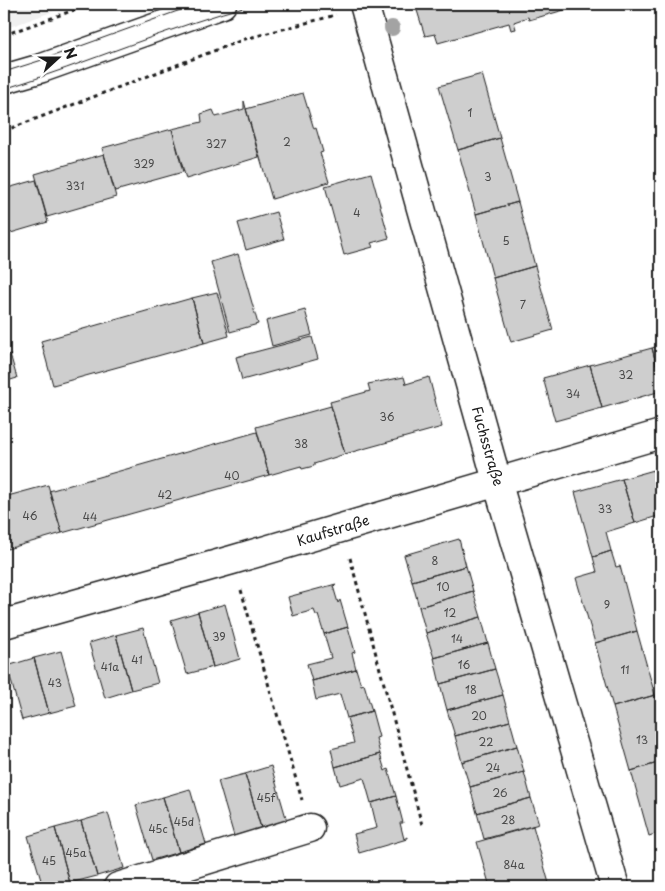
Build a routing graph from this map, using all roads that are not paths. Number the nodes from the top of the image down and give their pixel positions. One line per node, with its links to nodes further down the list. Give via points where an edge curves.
1 (222, 4): 3 (street)
2 (364, 6): 5 (street, Fuchsstraße)
3 (4, 79)
4 (661, 434): 5 (street, Kaufstraße)
5 (497, 481): 6 (street, Kaufstraße); 9 (street, Fuchsstraße)
6 (4, 624)
7 (310, 828): 8 (street)
8 (118, 887)
9 (615, 887)

